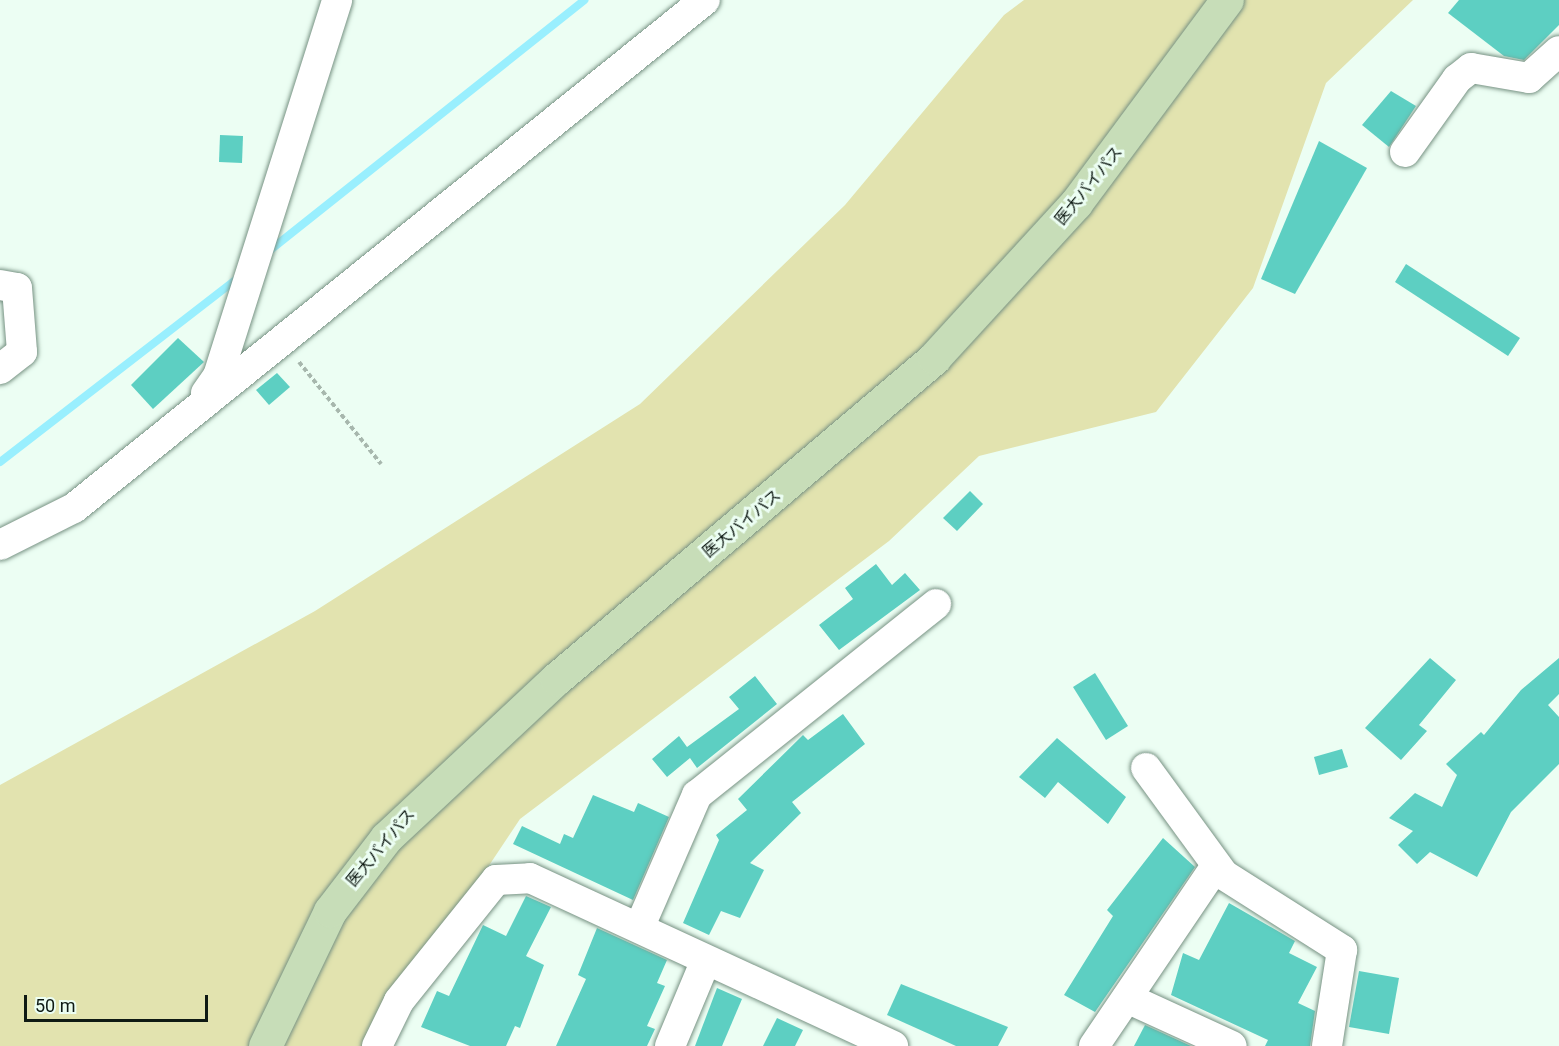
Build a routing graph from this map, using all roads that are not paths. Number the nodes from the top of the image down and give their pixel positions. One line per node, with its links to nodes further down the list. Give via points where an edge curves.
1 (337, 0): 8 (street, via 218,376)
2 (705, 0): 8 (street)
3 (1227, 0): 16 (main road, 医大バイパス, via 1076,204 934,358 548,686 386,838 324,921)
4 (1559, 51): 5 (street, via 1528,78 1471,69 1457,79)
5 (1405, 152)
6 (0, 285): 7 (street, via 17,288 22,352)
7 (0, 369)
8 (190, 410): 9 (street, via 74,508)
9 (0, 545)
10 (936, 604): 13 (street, via 697,795)
11 (1146, 768): 12 (street)
12 (1216, 866): 15 (street, via 1173,921); 22 (street, via 1342,950)
13 (640, 926): 14 (street); 17 (street, via 530,878 496,880 399,1001)
14 (706, 960): 18 (street); 19 (street)
15 (1127, 998): 20 (street); 21 (street)
16 (265, 1046)
17 (377, 1046)
18 (670, 1046)
19 (893, 1046)
20 (1094, 1046)
21 (1232, 1046)
22 (1327, 1046)

